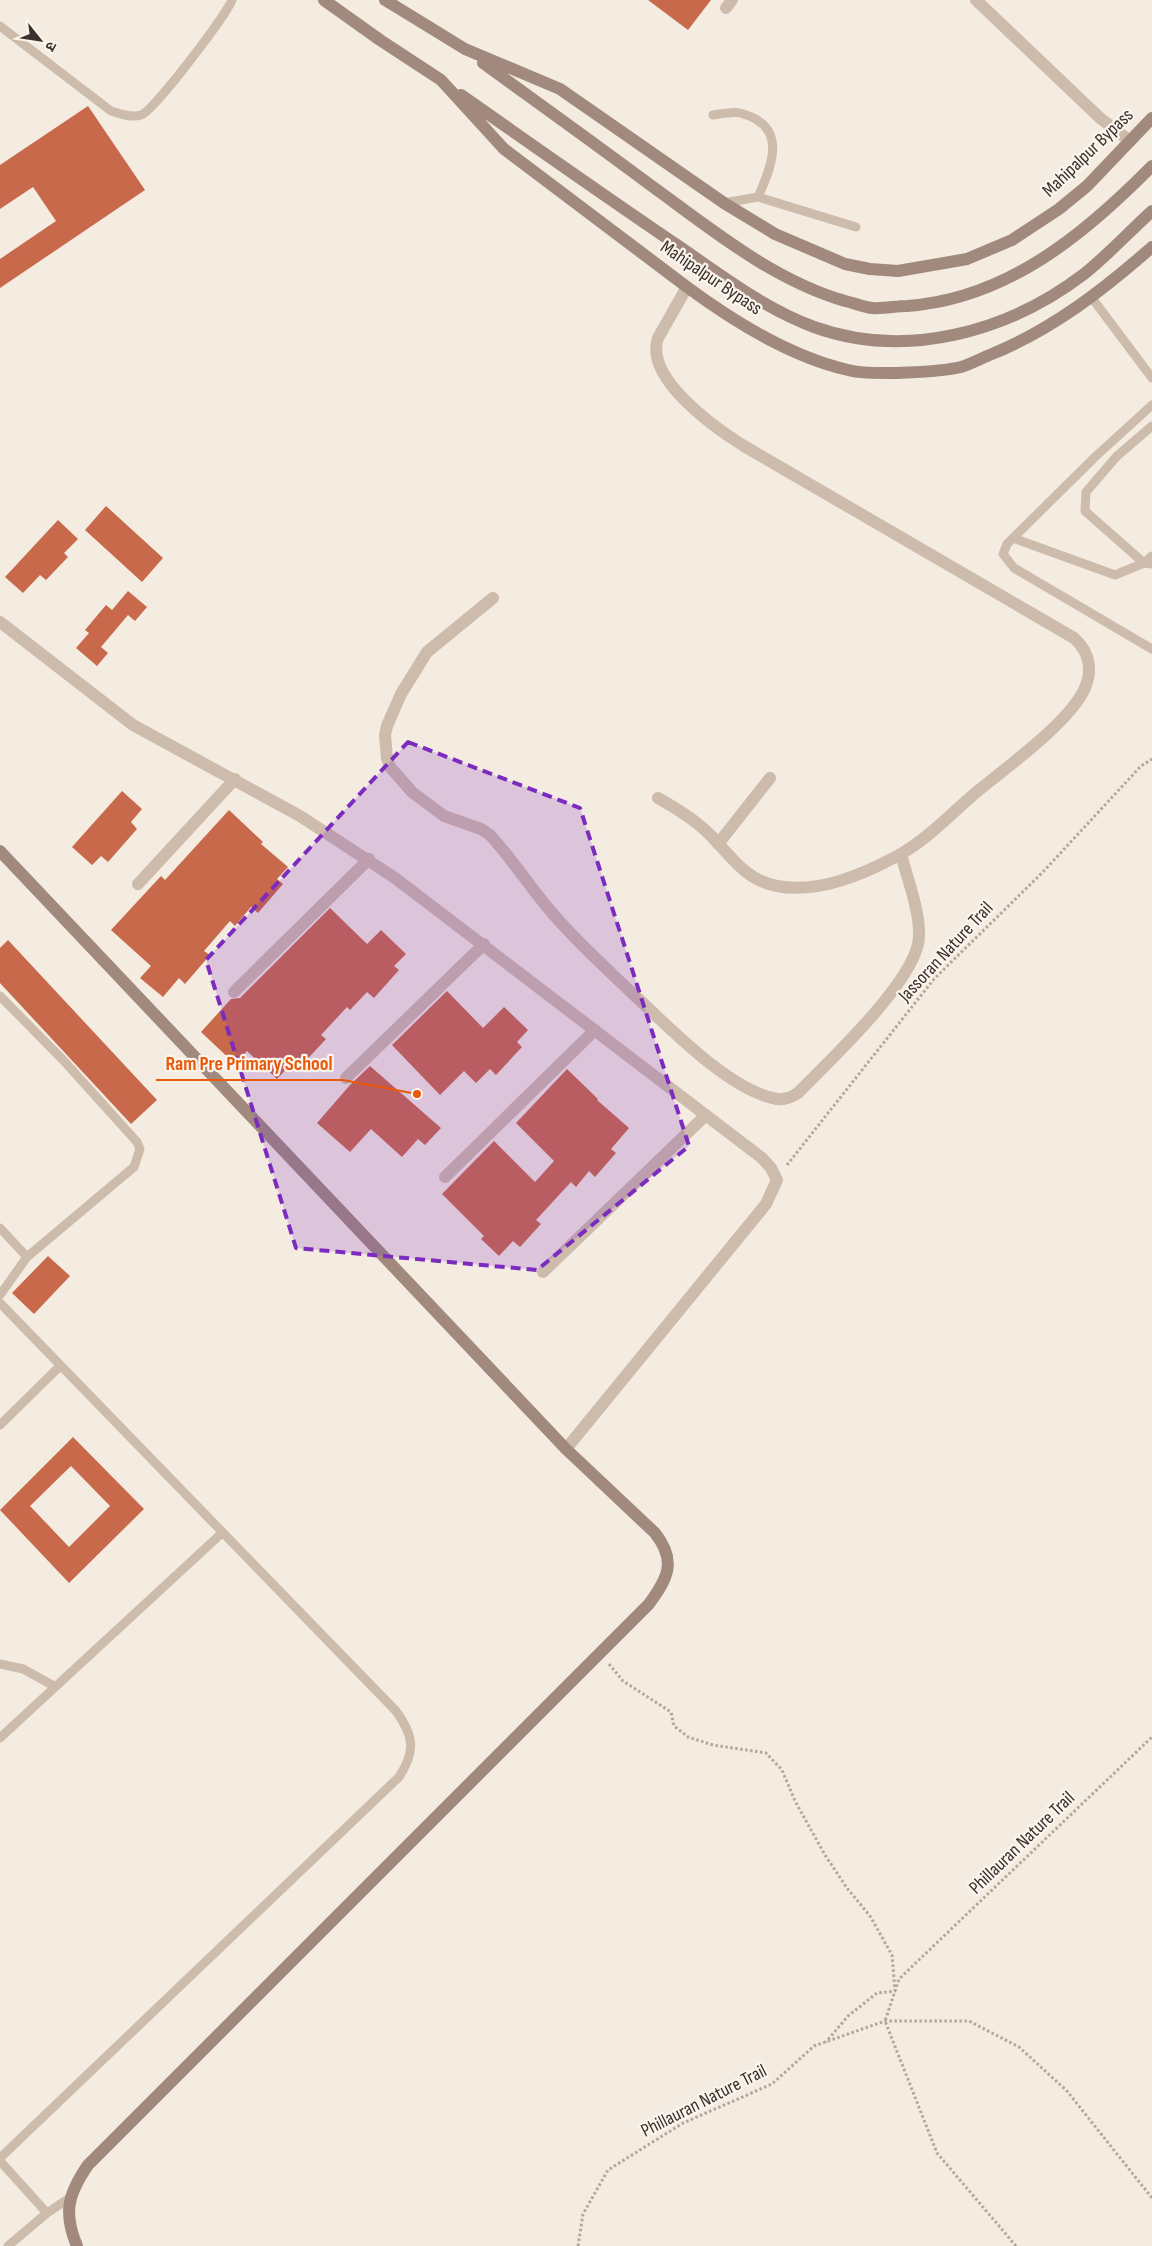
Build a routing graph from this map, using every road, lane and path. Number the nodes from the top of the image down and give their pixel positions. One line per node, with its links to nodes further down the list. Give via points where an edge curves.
1 (232, 0): 5 (lane, via 158,102 141,115 111,111)
2 (324, 0): 7 (street, Mahipalpur Bypass)
3 (385, 0): 6 (street, Mahipalpur Bypass)
4 (976, 0): 10 (street, via 1100,118)
5 (0, 26)
6 (465, 49): 11 (street, via 769,268 825,295 872,308 931,304 984,290 1029,268 1061,248 1116,202); 13 (street, Mahipalpur Bypass, via 560,89)
7 (441, 80): 14 (street, via 756,299 814,327 864,340 916,342 958,335 1004,320 1084,274); 17 (street, Mahipalpur Bypass, via 504,149)
8 (713, 115): 12 (lane, via 739,113 762,122 772,139 774,155)
9 (1152, 118): 10 (street, Mahipalpur Bypass)
10 (1130, 141): 13 (street, Mahipalpur Bypass, via 1059,209 1012,240 967,259 917,268 870,269 844,264 775,234)
11 (1152, 166)
12 (758, 197): 13 (lane); 15 (lane)
13 (724, 203)
14 (1152, 211)
15 (856, 227)
16 (1152, 247): 18 (street, Mahipalpur Bypass)
17 (687, 287): 18 (street, Mahipalpur Bypass, via 758,333 818,362 850,371 883,373 962,366 1051,325); 34 (street, via 655,347 659,365 699,415 744,446 1074,638 1087,655 1088,681 1067,714)
18 (1092, 298): 19 (lane)
19 (1152, 378)
20 (1152, 405): 22 (lane, via 1094,457)
21 (1152, 426): 24 (lane, via 1117,456 1086,492 1086,511)
22 (1013, 538): 24 (lane, via 1115,575); 27 (lane, via 1003,554 1014,568)
23 (1152, 556): 24 (lane)
24 (1148, 564)
25 (492, 598): 34 (street, via 427,652 411,676 387,726 385,747 390,767 412,792 444,816 490,835 580,944 683,1041 729,1076 772,1098 793,1097 897,986 912,964 920,936)
26 (0, 622): 30 (street, via 133,725)
27 (1152, 649)
28 (1152, 759): 44 (path, Jassoran Nature Trail, via 1141,766 1042,873 934,979 811,1132)
29 (770, 778): 32 (street)
30 (235, 779): 35 (street); 36 (street)
31 (658, 798): 32 (street, via 686,814)
32 (718, 844): 34 (street, via 756,880 790,888 846,879)
33 (0, 851): 52 (street)
34 (900, 854)
35 (369, 859): 37 (street); 38 (street)
36 (138, 884)
37 (484, 944): 40 (street); 41 (street)
38 (234, 992)
39 (0, 996): 46 (lane, via 64,1062 140,1149 134,1167)
40 (595, 1030): 42 (street); 43 (street)
41 (346, 1078)
42 (706, 1115): 44 (street, via 762,1158); 47 (street)
43 (446, 1177)
44 (777, 1180): 52 (street, via 766,1204)
45 (0, 1228): 46 (lane)
46 (27, 1257): 48 (lane)
47 (543, 1272)
48 (0, 1295)
49 (0, 1303): 50 (lane)
50 (60, 1366): 51 (lane); 53 (lane)
51 (0, 1425)
52 (566, 1449): 54 (street, via 654,1533 667,1555 668,1570 663,1585 649,1604)
53 (222, 1533): 56 (lane); 62 (lane, via 396,1711 411,1736 406,1766 399,1778)
54 (599, 1652): 59 (path, via 623,1681 671,1712 674,1726 688,1737 713,1745 766,1752 782,1770 826,1856 870,1916 892,1955); 63 (street, via 88,2165)
55 (0, 1664): 56 (lane, via 23,1669)
56 (54, 1686): 58 (lane)
57 (1152, 1737): 59 (path, Phillauran Nature Trail, via 900,1979)
58 (0, 1738)
59 (896, 1990): 60 (path, Phillauran Nature Trail); 61 (path, via 877,1993 848,2016)
60 (885, 2021): 61 (path, Phillauran Nature Trail); 64 (path, via 968,2021 1019,2047 1067,2091); 69 (path, via 937,2154)
61 (826, 2042): 68 (path, Phillauran Nature Trail, via 814,2046 772,2084 683,2123 608,2170 582,2214)
62 (0, 2159): 65 (lane)
63 (71, 2196): 65 (lane); 67 (street, via 70,2224)
64 (1152, 2198)
65 (47, 2213): 66 (lane)
66 (8, 2246)
67 (77, 2246)
68 (578, 2246)
69 (1016, 2246)

